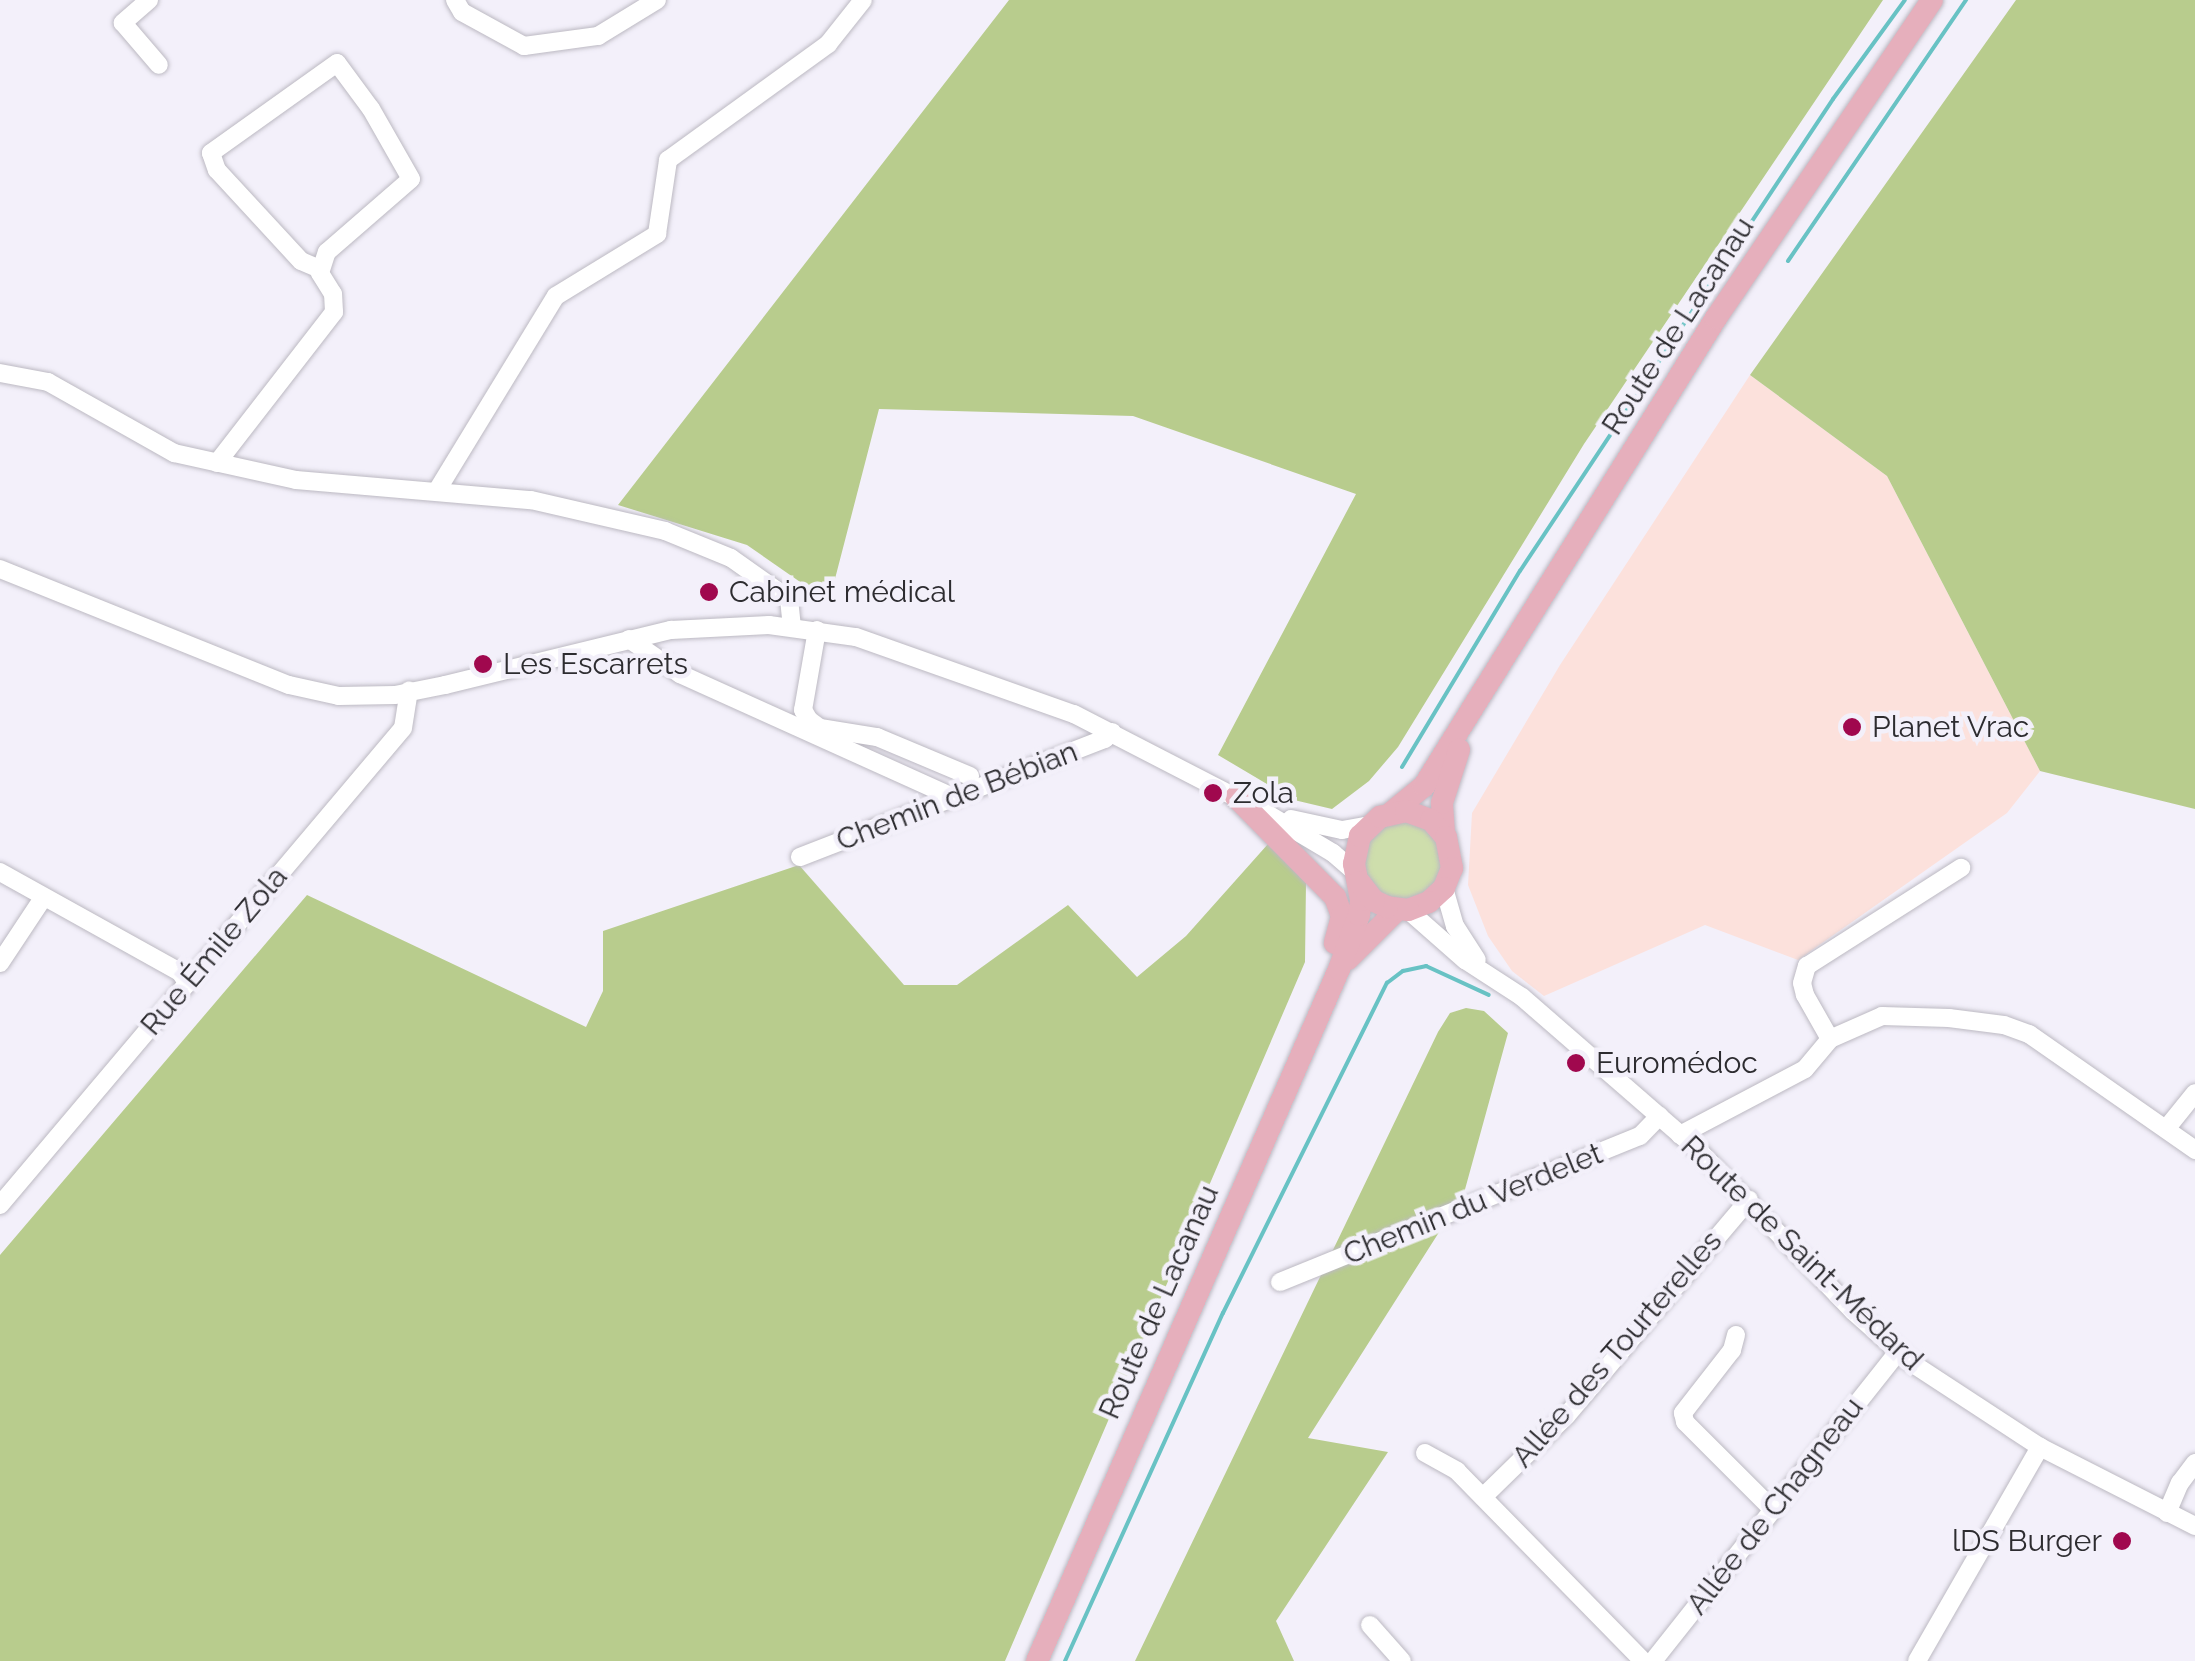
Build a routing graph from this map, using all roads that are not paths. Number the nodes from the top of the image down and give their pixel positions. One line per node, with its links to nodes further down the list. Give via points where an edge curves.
1 (149, 0): 6 (street, via 123,23)
2 (455, 0): 3 (street, via 462,12 524,46 598,36)
3 (657, 0)
4 (863, 0): 10 (street, via 828,44 668,160 657,234 556,296)
5 (1932, 0): 16 (main road, Route de Lacanau, via 1716,318)
6 (159, 65)
7 (320, 269): 7 (street, via 328,252 411,179 337,63 211,153 218,170 302,261); 9 (street, via 334,294 334,312)
8 (0, 373): 9 (street, via 48,382 174,453)
9 (217, 463): 10 (street, via 296,480)
10 (438, 490): 12 (street, via 530,500 665,531 731,558 790,600)
11 (0, 569): 15 (street, via 299,688 356,697)
12 (792, 627): 13 (street); 14 (street, via 686,629)
13 (818, 630): 17 (street, via 896,649); 18 (street, via 803,710 809,720 820,728 877,737)
14 (629, 639): 15 (street); 20 (street, via 680,674)
15 (409, 690): 35 (street, Rue Émile Zola, via 403,728)
16 (1484, 691): 21 (main road, Route de Lacanau, via 1424,786); 24 (main road, Route de Lacanau, via 1447,782)
17 (1112, 732): 19 (street); 20 (street, Chemin de Bébian)
18 (970, 776)
19 (1236, 797): 22 (street); 37 (main road, via 1340,906 1340,929)
20 (955, 798): 25 (street, Chemin de Bébian)
21 (1392, 812): 23 (main road, Route de Lacanau); 24 (main road, via 1419,814)
22 (1266, 813): 23 (street, via 1319,828); 28 (street, via 1333,853)
23 (1368, 825): 28 (main road, Route de Lacanau, via 1355,849)
24 (1444, 833): 29 (main road, Route de Lacanau, via 1452,868)
25 (800, 856)
26 (1960, 868): 36 (street, via 1807,966 1805,995)
27 (0, 872): 30 (street)
28 (1357, 877): 31 (main road, via 1374,901); 33 (main road, Route de Lacanau, via 1359,915)
29 (1444, 888): 31 (main road, Route de Lacanau, via 1429,902); 34 (street, Route de Saint-Médard, via 1455,926)
30 (43, 898): 32 (street); 35 (street, via 180,972)
31 (1403, 910): 33 (main road, Route de Lacanau); 34 (street, Route de Saint-Médard)
32 (0, 963)
33 (1339, 969): 37 (main road, Route de Lacanau)
34 (1486, 972): 39 (street, Route de Saint-Médard)
35 (188, 984): 44 (street, Rue Émile Zola)
36 (1830, 1038): 40 (street, via 1882,1016 2004,1025 2058,1052); 41 (street, via 1805,1069)
37 (1286, 1083): 56 (main road, Route de Lacanau)
38 (2195, 1092): 40 (street)
39 (1659, 1116): 41 (street, Route de Saint-Médard); 45 (street, Chemin du Verdelet, via 1640,1136)
40 (2166, 1129): 42 (street)
41 (1680, 1135): 43 (street, Route de Saint-Médard)
42 (2195, 1150)
43 (1749, 1200): 47 (street, Route de Saint-Médard); 51 (street, Allée des Tourterelles, via 1567,1415)
44 (0, 1206)
45 (1280, 1282)
46 (1736, 1335): 52 (street, via 1732,1350 1683,1413)
47 (1898, 1352): 48 (street, Route de Saint-Médard); 52 (street, Allée de Chagneau)
48 (2040, 1447): 53 (street, Route de Saint-Médard); 60 (street)
49 (1425, 1453): 51 (street)
50 (2195, 1463): 53 (street)
51 (1483, 1497): 58 (street)
52 (1772, 1509): 59 (street, Allée de Chagneau)
53 (2167, 1513): 54 (street, Route de Saint-Médard)
54 (2195, 1526)
55 (1370, 1625): 57 (street)
56 (1038, 1661)
57 (1402, 1661)
58 (1643, 1661)
59 (1653, 1661)
60 (1918, 1661)

